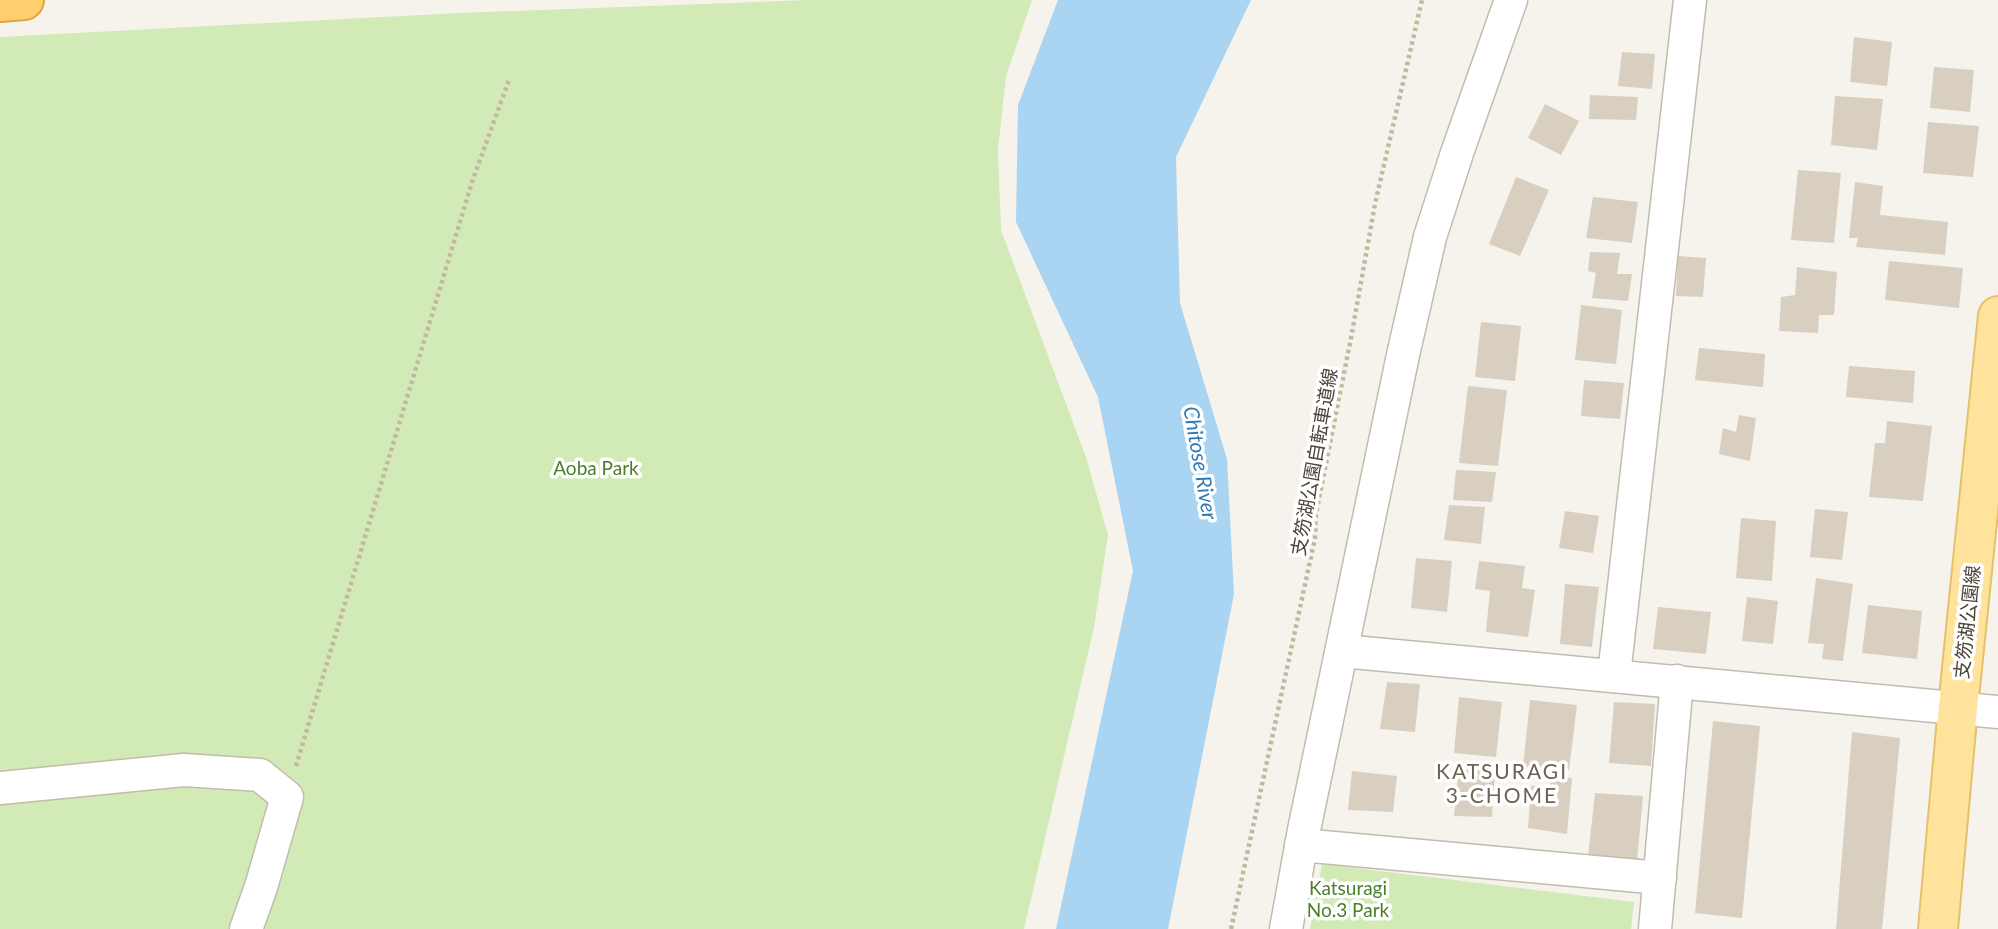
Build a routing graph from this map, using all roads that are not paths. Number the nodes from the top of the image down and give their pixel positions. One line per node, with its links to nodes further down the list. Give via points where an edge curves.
1 (24, 0): 4 (highway)
2 (1511, 0): 6 (street, via 1430,237)
3 (1690, 0): 7 (street)
4 (0, 2)
5 (1998, 316): 9 (main road, 支笏湖公園線)
6 (1342, 651): 7 (street); 12 (street)
7 (1614, 675): 8 (street)
8 (1677, 681): 9 (street); 13 (street)
9 (1958, 707): 10 (street); 17 (main road, 支笏湖公園線)
10 (1998, 712)
11 (0, 788): 14 (street, via 184,770 260,775 287,797)
12 (1301, 845): 13 (street); 15 (street)
13 (1660, 878): 16 (street)
14 (246, 929)
15 (1286, 929)
16 (1655, 929)
17 (1938, 929)

